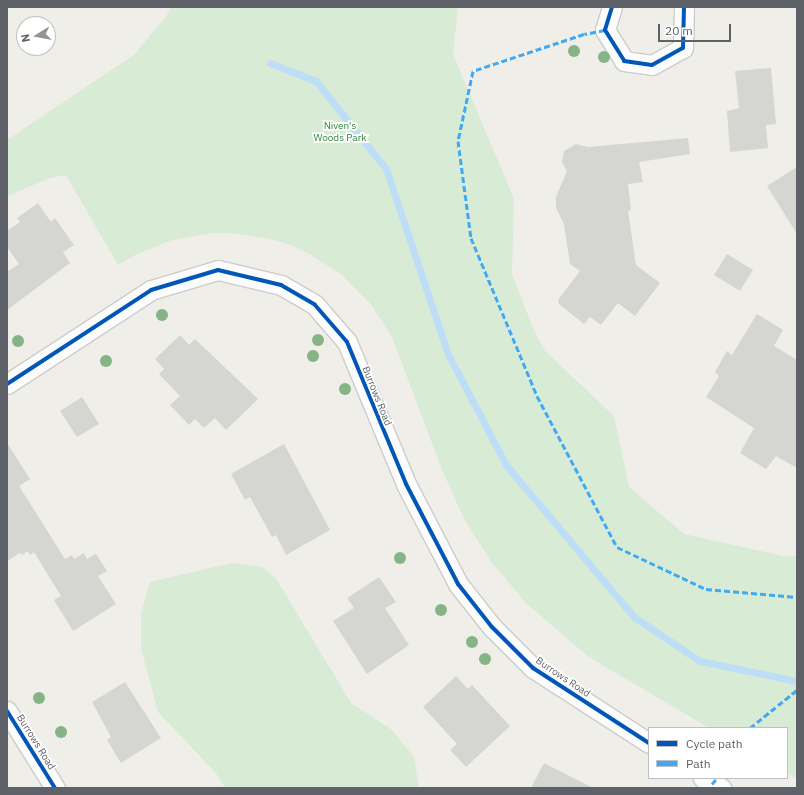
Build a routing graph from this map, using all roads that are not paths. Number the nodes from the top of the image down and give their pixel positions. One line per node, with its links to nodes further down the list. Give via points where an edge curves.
1 (612, 7): 2 (street, via 605,30 624,61 652,65 683,48)
2 (684, 7)
3 (7, 384): 5 (street, Burrows Road, via 151,290 218,270 281,285 315,305 347,342 406,484 458,584 492,627 534,668)
4 (7, 711): 6 (street, Burrows Road)
5 (648, 742)
6 (49, 786)

